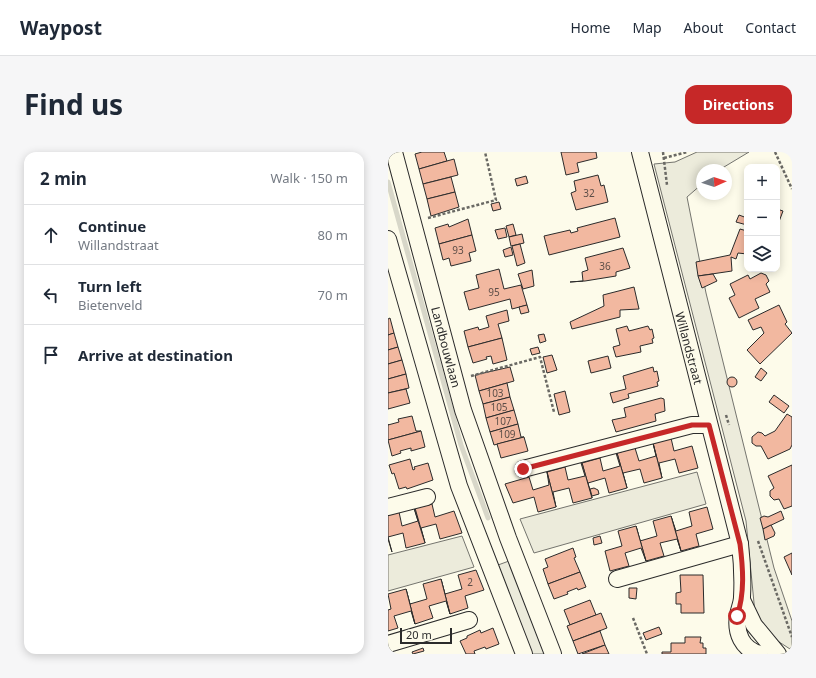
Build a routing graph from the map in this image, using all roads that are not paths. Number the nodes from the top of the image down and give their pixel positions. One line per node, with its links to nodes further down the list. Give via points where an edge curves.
1 (394, 152): 8 (street, Landbouwlaan, via 463,410)
2 (640, 152): 4 (street, Willandstraat)
3 (388, 239): 10 (street, Landbouwlaan, via 459,486)
4 (709, 425): 5 (street, via 692,425); 9 (street, Willandstraat)
5 (523, 469)
6 (427, 497): 7 (street)
7 (388, 507)
8 (508, 538): 10 (street); 16 (street, Landbouwlaan)
9 (740, 544): 11 (street); 12 (street, Willandstraat)
10 (483, 546): 15 (street, Landbouwlaan)
11 (617, 579)
12 (742, 600): 17 (street, Willandstraat, via 737,616 739,637 743,645); 18 (street, Willandstraat, via 754,625)
13 (469, 620): 14 (street)
14 (388, 644)
15 (524, 654)
16 (553, 654)
17 (760, 654)
18 (778, 654)

